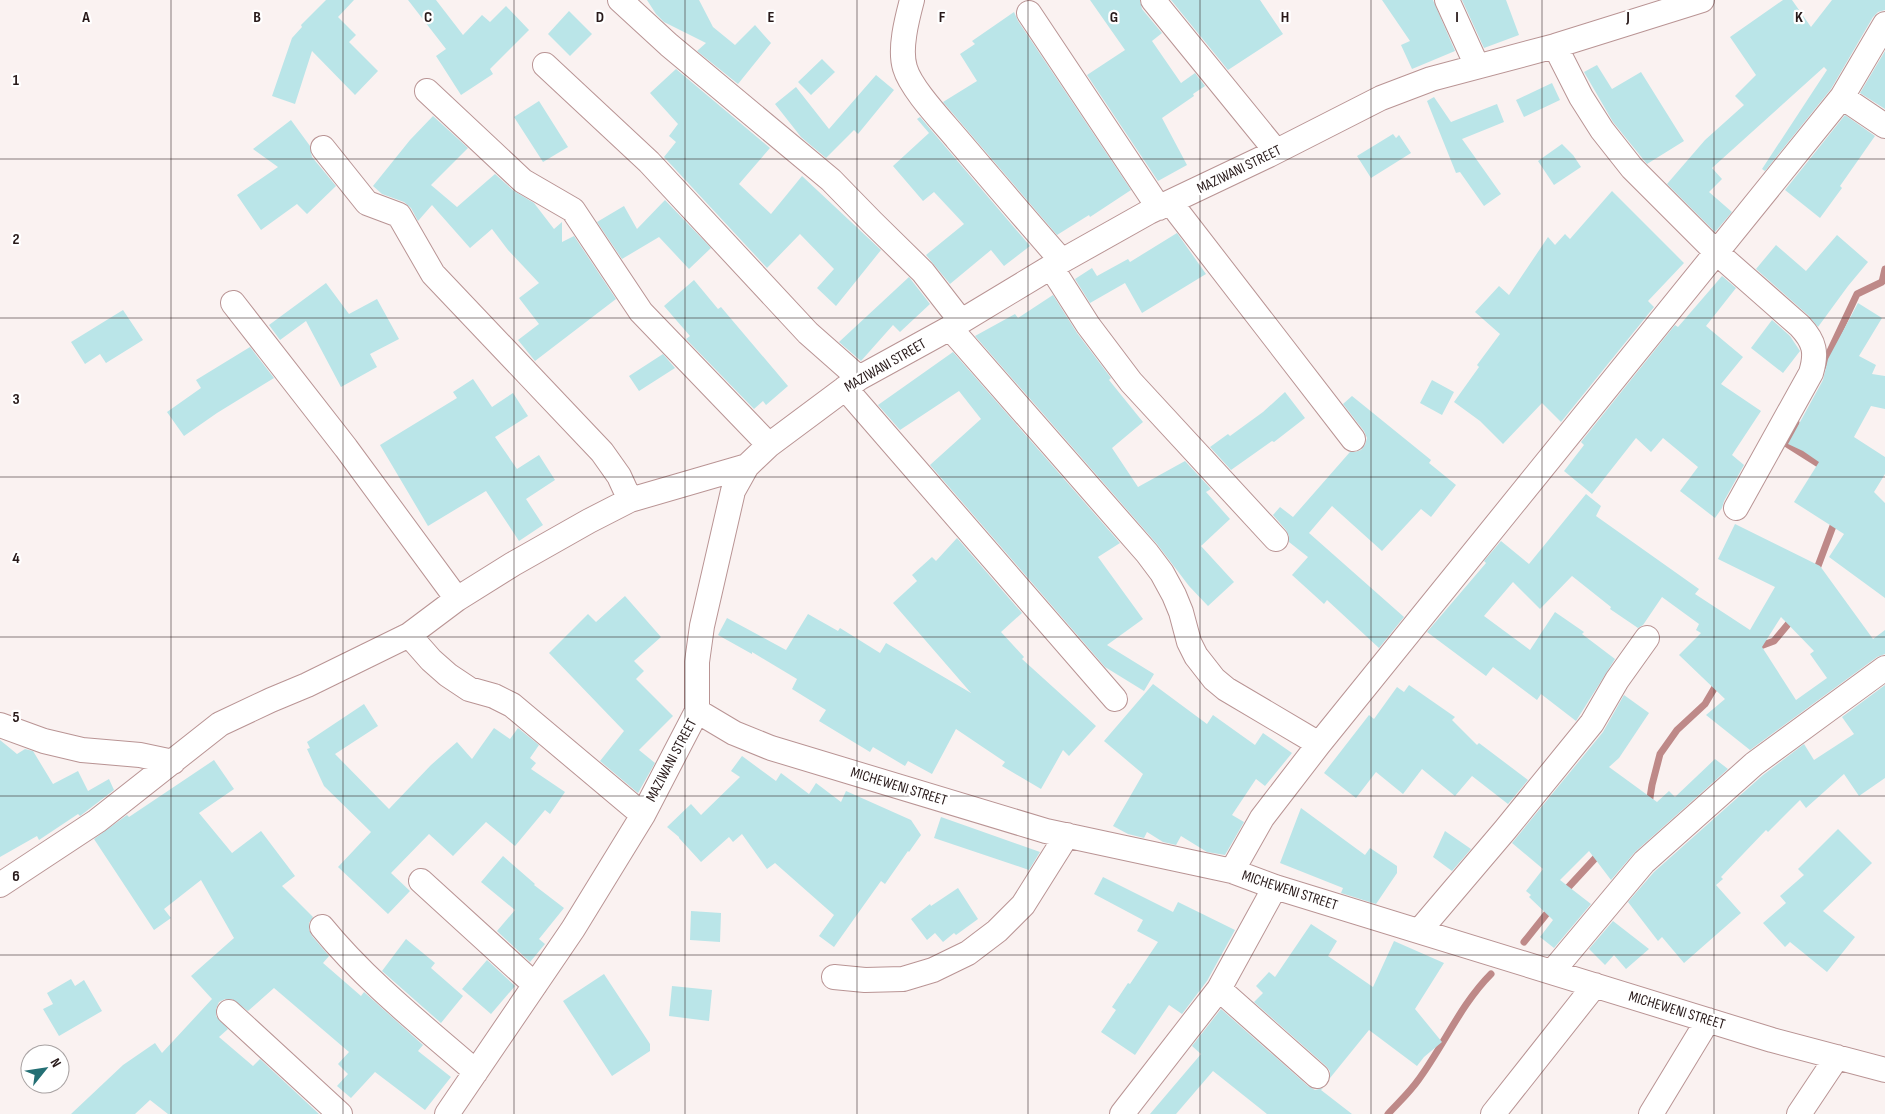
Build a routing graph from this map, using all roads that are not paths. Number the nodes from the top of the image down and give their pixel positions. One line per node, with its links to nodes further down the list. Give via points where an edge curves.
1 (620, 0): 20 (street, via 691,64 831,180 924,272)
2 (912, 0): 18 (street, via 906,24 905,68 944,124)
3 (1153, 0): 15 (street)
4 (1447, 0): 10 (street)
5 (1702, 0): 8 (street, MAZIWANI STREET)
6 (1029, 13): 16 (street)
7 (1885, 24): 12 (street)
8 (1555, 46): 10 (street, MAZIWANI STREET); 17 (street, via 1581,96 1617,149)
9 (545, 65): 21 (street, via 649,162)
10 (1477, 66): 15 (street, MAZIWANI STREET, via 1381,98)
11 (428, 91): 23 (street, via 523,181 573,210 641,312)
12 (1842, 97): 13 (street); 17 (street)
13 (1885, 126)
14 (324, 148): 25 (street, via 367,203 399,216 433,274 602,452 619,476)
15 (1276, 151): 16 (street, MAZIWANI STREET)
16 (1164, 205): 18 (street, MAZIWANI STREET); 22 (street)
17 (1717, 254): 26 (street, via 1800,326 1809,336 1815,354 1811,373); 35 (street)
18 (1057, 264): 20 (street, MAZIWANI STREET); 27 (street, via 1088,325 1131,382)
19 (233, 303): 28 (street, via 346,448)
20 (956, 324): 21 (street, MAZIWANI STREET); 35 (street, via 1162,573 1181,612 1189,642 1204,668 1226,689)
21 (852, 383): 23 (street, MAZIWANI STREET); 32 (street)
22 (1353, 439)
23 (769, 445): 24 (street, MAZIWANI STREET)
24 (748, 466): 25 (street); 33 (street, MAZIWANI STREET, via 733,491 702,626 697,662)
25 (630, 500): 28 (street, via 521,559)
26 (1736, 508)
27 (1276, 539)
28 (457, 599): 29 (street)
29 (409, 635): 36 (street, via 307,686 220,724); 37 (street, via 448,675 469,689 494,696 512,706)
30 (1647, 638): 44 (street, via 1592,723)
31 (1885, 668): 45 (street, via 1754,764 1644,862)
32 (1115, 699)
33 (697, 711): 37 (street, MAZIWANI STREET); 38 (street, MICHEWENI STREET, via 734,733 771,748)
34 (0, 725): 36 (street, via 82,750 140,755)
35 (1319, 744): 39 (street, via 1262,818)
36 (173, 762): 41 (street, via 96,821)
37 (643, 815): 47 (street, MAZIWANI STREET)
38 (1067, 835): 39 (street, MICHEWENI STREET); 46 (street, via 1023,905 997,932 968,953 933,970 903,979)
39 (1232, 871): 42 (street, MICHEWENI STREET)
40 (422, 880): 47 (street)
41 (0, 885)
42 (1275, 887): 44 (street, MICHEWENI STREET); 49 (street)
43 (322, 927): 54 (street, via 371,980)
44 (1420, 930): 45 (street, MICHEWENI STREET)
45 (1552, 972): 48 (street, MICHEWENI STREET)
46 (834, 977)
47 (535, 984): 54 (street, MAZIWANI STREET)
48 (1595, 985): 51 (street, MICHEWENI STREET); 59 (street)
49 (1219, 989): 55 (street); 58 (street)
50 (229, 1012): 56 (street)
51 (1708, 1020): 52 (street, MICHEWENI STREET); 60 (street)
52 (1837, 1057): 53 (street, MICHEWENI STREET); 61 (street)
53 (1885, 1070)
54 (476, 1072): 57 (street, MAZIWANI STREET)
55 (1318, 1076)
56 (340, 1114)
57 (447, 1114)
58 (1122, 1114)
59 (1493, 1114)
60 (1651, 1114)
61 (1799, 1114)

